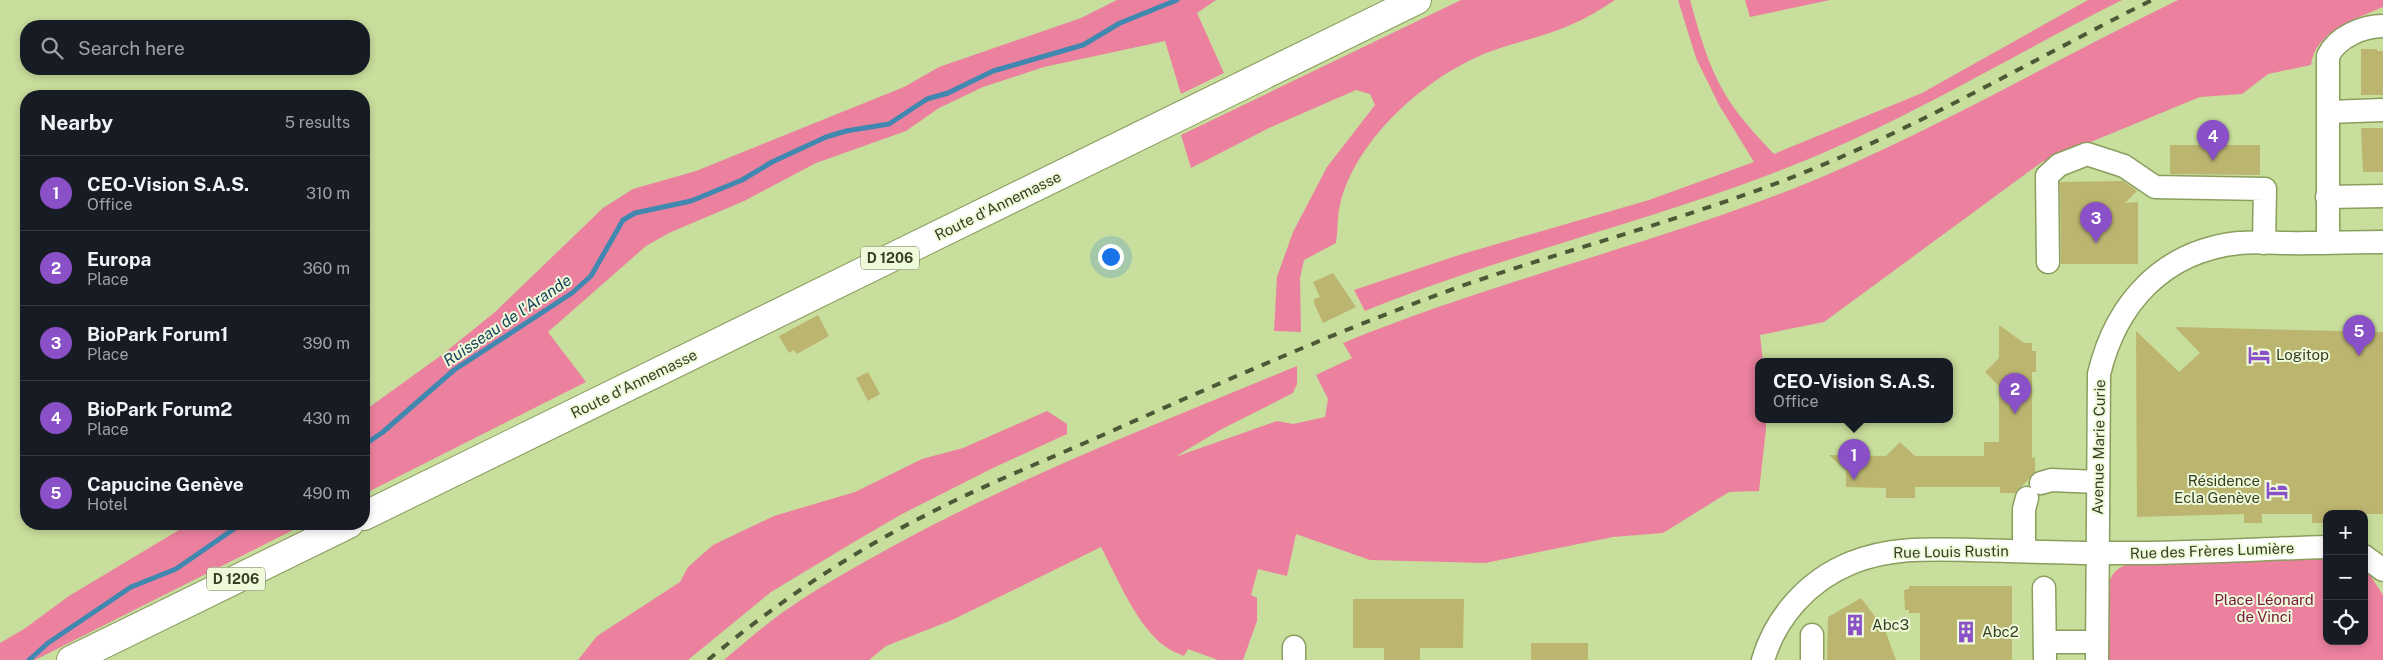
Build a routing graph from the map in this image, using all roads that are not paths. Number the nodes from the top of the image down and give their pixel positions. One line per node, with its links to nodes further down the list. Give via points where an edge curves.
1 (1417, 0): 12 (main road, Route d'Annemasse / D 1206)
2 (2383, 26): 4 (street, via 2360,30 2331,50 2328,56)
3 (2383, 110): 4 (street)
4 (2329, 112): 6 (street)
5 (2383, 196): 6 (street)
6 (2327, 197): 8 (street)
7 (2264, 242): 8 (street, Avenue Marie Curie); 10 (street, via 2265,189 2155,187 2124,166 2087,154 2059,165 2047,176); 11 (street, Avenue Marie Curie, via 2217,247 2191,256 2154,277 2126,309 2105,349 2099,374)
8 (2328, 242): 9 (street, Avenue Marie Curie)
9 (2383, 242)
10 (2048, 262)
11 (2098, 482): 15 (street, via 2051,480 2034,491 2024,509); 16 (street, Avenue Marie Curie)
12 (370, 513)
13 (337, 530): 23 (main road, D 1206)
14 (2323, 547): 16 (street, Rue des Frères Lumière)
15 (2024, 551): 16 (street, Rue Louis Rustin); 24 (street, Rue Louis Rustin, via 1895,551 1852,562 1819,581 1791,607 1773,634)
16 (2098, 553): 22 (street, Avenue Marie Curie)
17 (2368, 559): 18 (street)
18 (2383, 570)
19 (2044, 588): 21 (street)
20 (1812, 635): 25 (street)
21 (2045, 651): 22 (street)
22 (2097, 651)
23 (71, 660)
24 (1763, 660)
25 (1812, 660)

